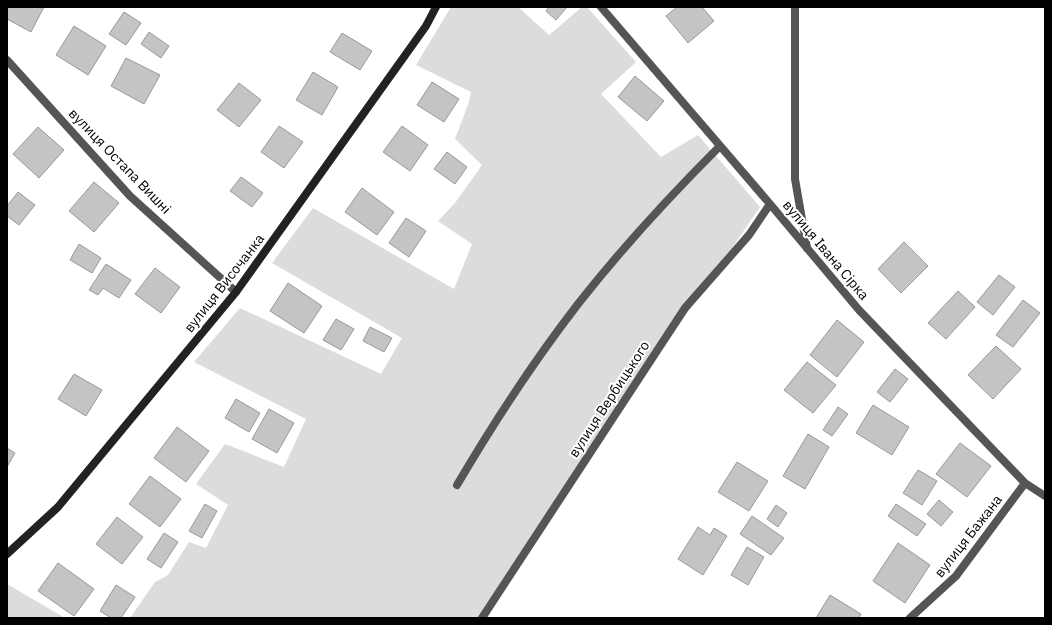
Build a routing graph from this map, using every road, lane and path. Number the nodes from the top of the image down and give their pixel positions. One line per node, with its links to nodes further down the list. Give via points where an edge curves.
1 (436, 7): 8 (street, вулиця Височанка, via 426,26)
2 (601, 7): 5 (street, вулиця Івана Сірка)
3 (794, 7): 7 (street, via 795,179)
4 (7, 60): 8 (street, вулиця Остапа Вишні, via 130,196)
5 (720, 146): 6 (street, вулиця Івана Сірка); 10 (street, via 649,220 578,304 515,392)
6 (770, 204): 7 (street, вулиця Івана Сірка); 13 (street, вулиця Вербицького, via 749,235 685,308)
7 (807, 248): 9 (street, вулиця Івана Сірка, via 858,310)
8 (236, 292): 12 (street, вулиця Височанка, via 58,507)
9 (1025, 483): 11 (street, вулиця Івана Сірка); 14 (street, вулиця Бажана, via 956,576)
10 (457, 485)
11 (1045, 496)
12 (7, 554)
13 (482, 618)
14 (910, 618)

